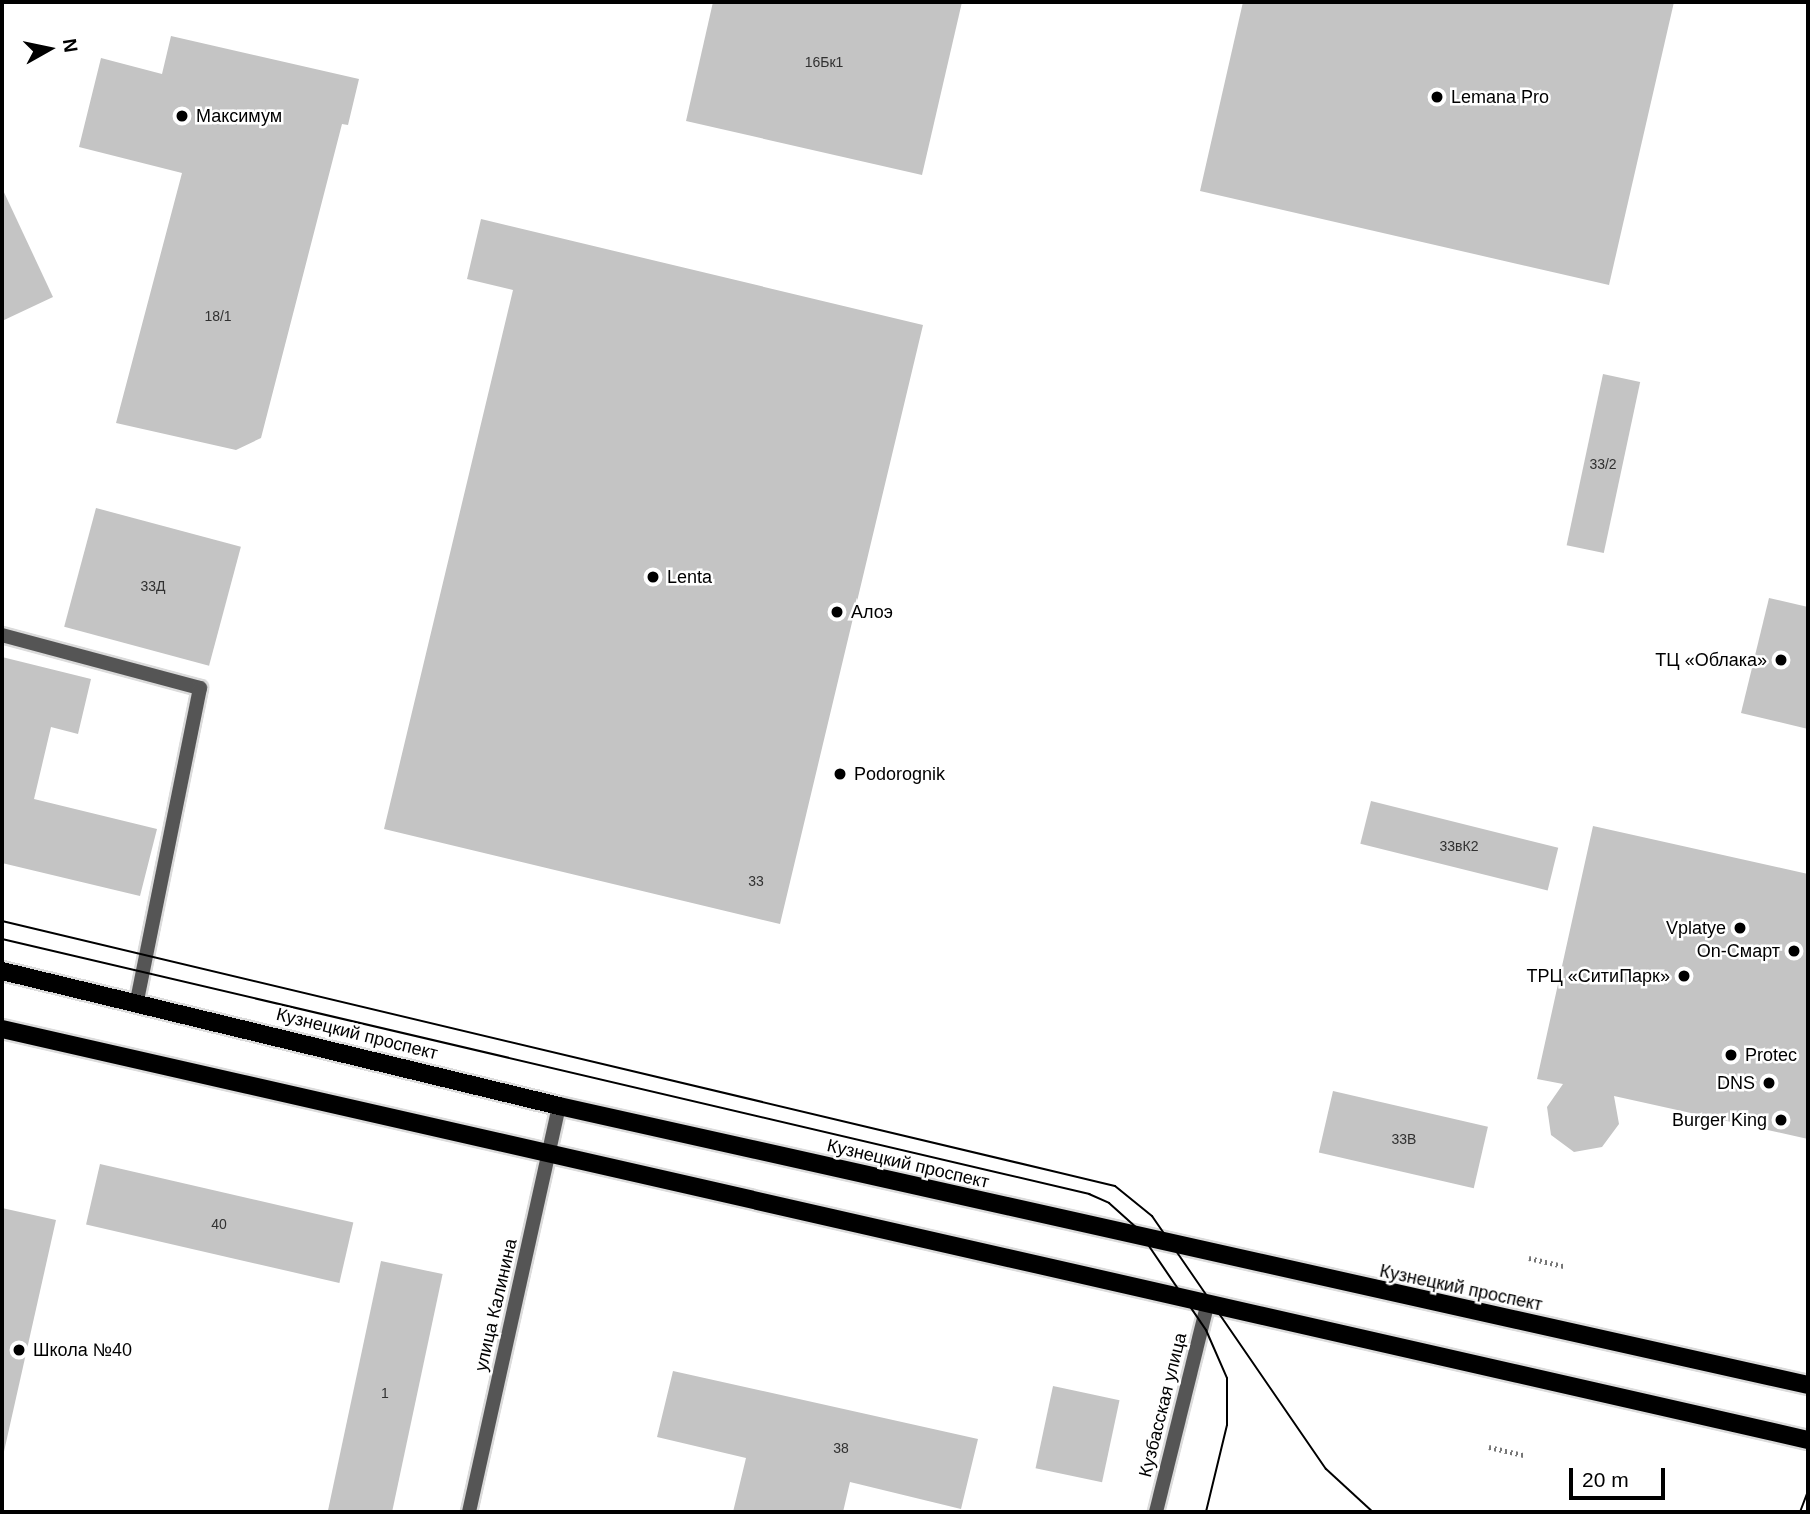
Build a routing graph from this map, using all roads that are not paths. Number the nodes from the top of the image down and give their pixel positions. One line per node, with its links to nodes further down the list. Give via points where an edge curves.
1 (2, 635): 3 (street, via 200,688)
2 (2, 971): 3 (main road, Кузнецкий проспект)
3 (137, 1001): 5 (main road, Кузнецкий проспект)
4 (2, 1029): 6 (main road)
5 (559, 1106): 6 (street, улица Калинина); 8 (main road, Кузнецкий проспект)
6 (550, 1154): 7 (main road); 10 (street, улица Калинина)
7 (1207, 1306): 9 (main road); 11 (street, Кузбасская улица)
8 (1808, 1385)
9 (1808, 1440)
10 (468, 1512)
11 (1156, 1512)

